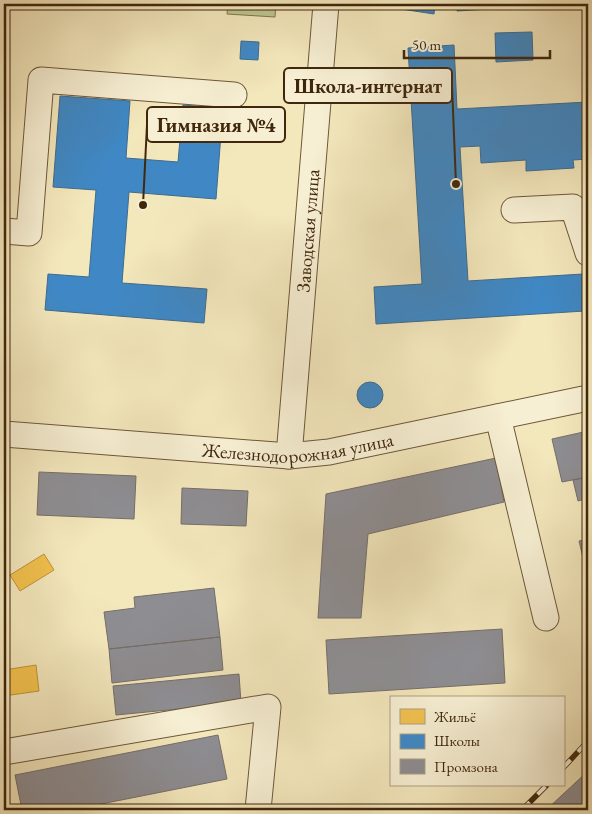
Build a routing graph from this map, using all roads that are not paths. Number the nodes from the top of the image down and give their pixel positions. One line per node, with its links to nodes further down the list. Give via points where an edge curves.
1 (326, 4): 9 (street, Заводская улица)
2 (234, 95): 4 (street, via 41,80 29,233)
3 (514, 210): 5 (street, via 573,208)
4 (4, 231)
5 (588, 253)
6 (588, 398): 7 (street, Железнодорожная улица)
7 (498, 417): 9 (street, Железнодорожная улица, via 329,452); 10 (street)
8 (4, 434): 9 (street, Железнодорожная улица)
9 (289, 456)
10 (546, 618)
11 (4, 752): 12 (street, via 271,707)
12 (258, 810)

